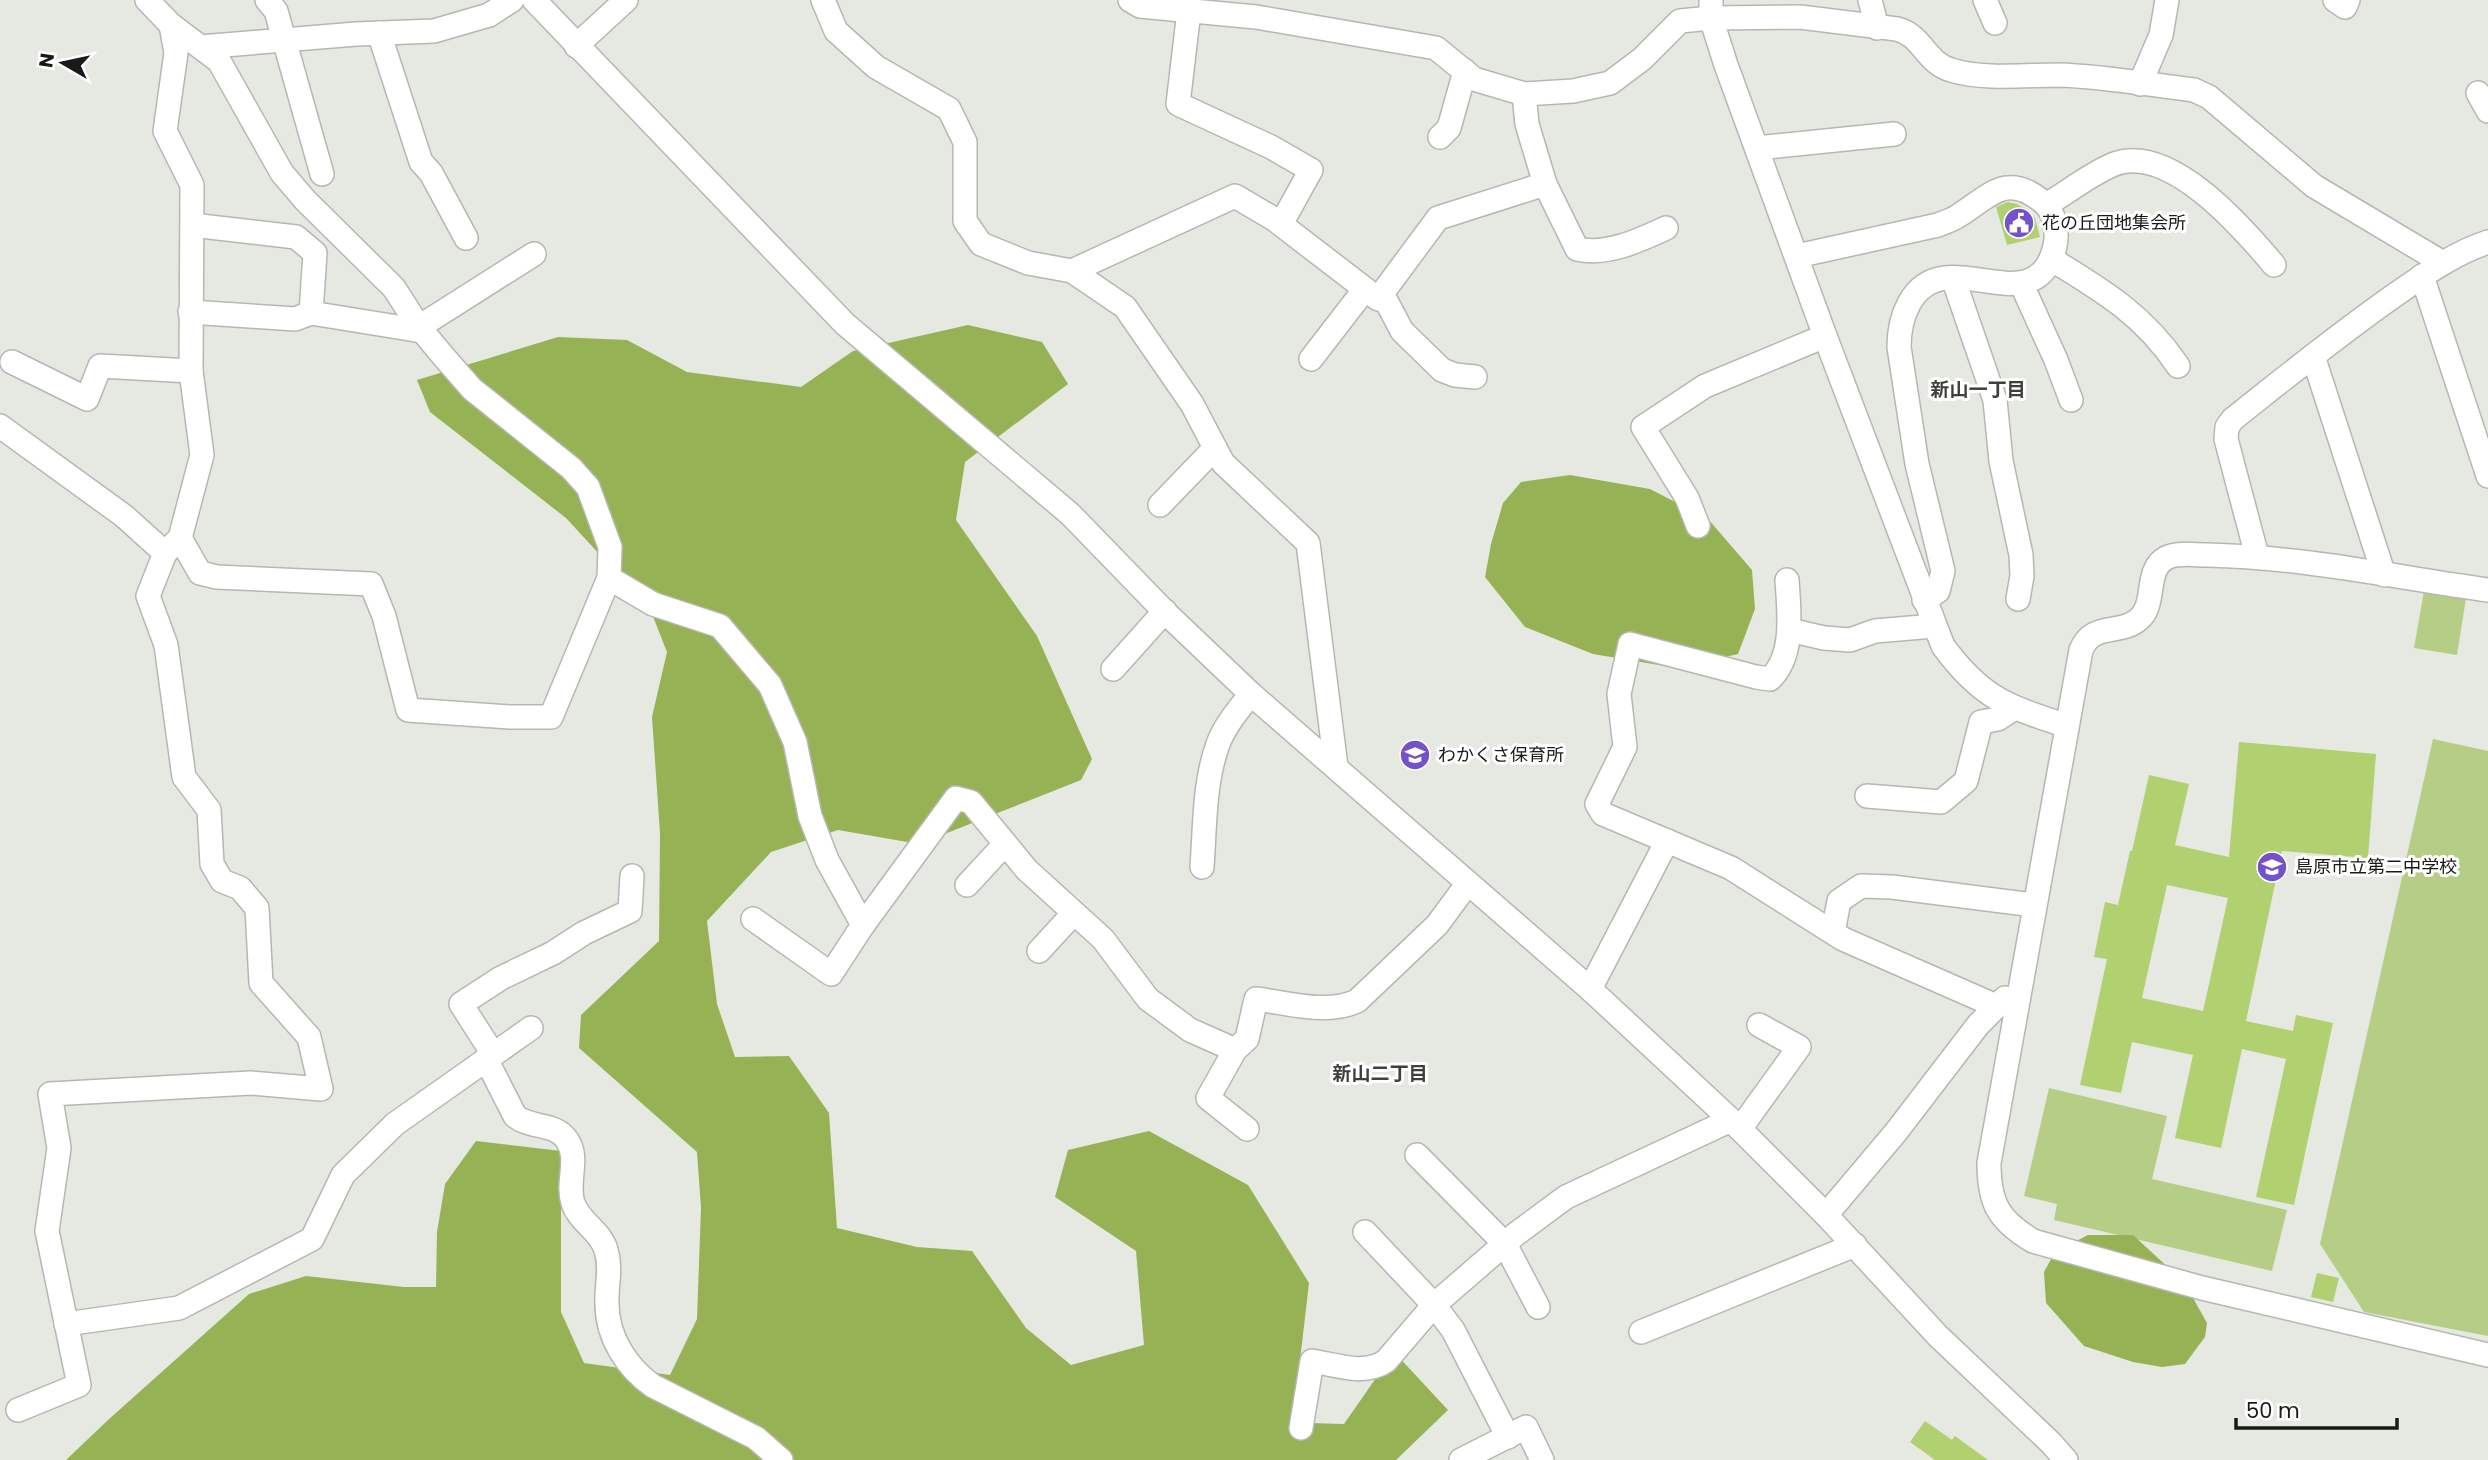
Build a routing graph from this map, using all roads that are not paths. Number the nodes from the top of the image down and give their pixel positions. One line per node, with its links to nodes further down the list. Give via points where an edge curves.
1 (147, 0): 17 (street)
2 (267, 0): 20 (street, via 276,11)
3 (512, 0): 19 (street, via 489,15 434,31)
4 (534, 0): 21 (street)
5 (626, 0): 21 (street)
6 (823, 0): 42 (street, via 836,31 876,67 949,109 965,142 965,221 981,244 1028,262)
7 (1130, 0): 15 (street, via 1140,6)
8 (1870, 0): 18 (street)
9 (1986, 0): 16 (street)
10 (2167, 0): 24 (street, via 2161,35)
11 (2335, 0): 12 (street, via 2345,7)
12 (2348, 0)
13 (1260, 8): 15 (street); 23 (street, via 1436,48)
14 (1711, 9): 18 (street); 25 (street, via 1679,22 1610,83); 28 (street)
15 (1189, 11): 33 (street, via 1178,104 1311,170)
16 (1995, 23)
17 (171, 25): 22 (street); 32 (street, via 176,53 165,131 192,186)
18 (1877, 28): 24 (street, via 1907,31 1929,57 1952,71 2013,77 2062,75)
19 (379, 33): 20 (street); 35 (street, via 421,162)
20 (285, 41): 22 (street); 29 (street)
21 (576, 46): 71 (street, via 845,324 1070,514)
22 (201, 47): 49 (street, via 219,61 282,173 394,288)
23 (1465, 71): 25 (street, via 1474,79); 27 (street, via 1450,128)
24 (2140, 84): 40 (street, via 2194,90 2209,97 2314,186)
25 (1524, 94): 30 (street, via 1527,124)
26 (1894, 134): 28 (street)
27 (1440, 137)
28 (1757, 148): 38 (street)
29 (322, 174)
30 (1545, 184): 34 (street, via 1577,249 1587,252 1632,244); 46 (street, via 1438,218)
31 (2046, 205): 38 (street, via 2026,191 2001,189 1938,225); 39 (street, via 2056,231); 41 (street, via 2113,165 2134,161 2158,165 2206,193)
32 (192, 225): 47 (street); 48 (street, via 296,237 315,253)
33 (1281, 225): 42 (street, via 1235,196); 46 (street)
34 (1666, 228)
35 (466, 238)
36 (2488, 242): 40 (street)
37 (534, 254): 49 (street)
38 (1797, 256): 50 (street)
39 (2051, 258): 45 (street, via 2033,279); 54 (street, via 2136,315)
40 (2443, 263): 43 (street)
41 (2274, 264)
42 (1072, 271): 59 (street, via 1125,307 1192,404)
43 (2422, 276): 51 (street); 60 (street)
44 (1953, 278): 45 (street); 69 (street, via 1995,400 2001,461 2021,555); 70 (street, via 1934,281 1916,294 1899,330 1917,464 1943,571 1938,591)
45 (2021, 283): 57 (street)
46 (1373, 291): 52 (street); 56 (street, via 1402,331 1441,370)
47 (190, 312): 48 (street, via 295,319); 55 (street)
48 (311, 313): 49 (street)
49 (420, 329): 66 (street, via 472,388 588,487 610,547)
50 (1825, 336): 62 (street, via 1705,386 1643,426 1687,498); 70 (street)
51 (2313, 356): 64 (street, via 2227,427 2226,439); 65 (street)
52 (1311, 359)
53 (12, 362): 55 (street, via 87,399 100,366)
54 (2178, 366)
55 (191, 371): 63 (street, via 202,455)
56 (1475, 377)
57 (2071, 400)
58 (0, 426): 63 (street, via 124,516)
59 (1215, 448): 61 (street); 78 (street, via 1223,463 1308,543)
60 (2488, 476)
61 (1160, 505)
62 (1698, 526)
63 (173, 545): 66 (street, via 200,573 218,577 371,584 408,710 551,717); 108 (street, via 148,596 166,645 184,777 209,810 212,864 222,881 240,888 257,908 261,983 309,1037 321,1089 251,1083 50,1094 58,1148 47,1231)
64 (2258, 556): 65 (street); 77 (street, via 2181,555 2159,564 2141,618 2084,641)
65 (2384, 575): 68 (street)
66 (609, 578): 89 (street, via 653,604 720,626 770,685 795,742 810,816 827,860)
67 (1787, 580): 73 (street)
68 (2488, 590)
69 (2018, 599)
70 (1924, 600): 72 (street)
71 (1164, 611): 74 (street); 75 (street)
72 (1934, 626): 73 (street, via 1875,631 1850,640); 76 (street, via 1962,673)
73 (1790, 630): 80 (street, via 1781,669 1770,679 1630,644 1619,694 1625,747 1597,804 1603,814)
74 (1114, 669)
75 (1251, 694): 78 (street); 82 (street, via 1219,743 1208,792)
76 (2013, 709): 77 (street); 79 (street, via 1998,719 1981,722 1966,781 1941,802)
77 (2067, 726): 86 (street)
78 (1336, 767): 84 (street)
79 (1867, 796)
80 (1667, 841): 90 (street, via 1731,868); 93 (street)
81 (1005, 844): 85 (street); 87 (street); 89 (street, via 971,802 956,798)
82 (1202, 867)
83 (632, 876): 98 (street, via 630,911 500,978 461,1004)
84 (1468, 883): 93 (street); 97 (street, via 1437,925 1357,1001 1328,1009 1256,999 1247,1039)
85 (967, 885)
86 (2034, 905): 90 (street, via 1861,886 1839,901); 92 (street)
87 (1073, 914): 91 (street); 97 (street, via 1103,939 1148,999 1190,1031)
88 (753, 919): 89 (street, via 831,974)
89 (863, 925)
90 (1833, 932): 94 (street)
91 (1039, 951)
92 (2020, 983): 94 (street); 110 (street, via 1989,1163 1993,1203 2017,1231 2033,1241 2202,1289)
93 (1590, 989): 99 (street)
94 (1996, 1006): 102 (street)
95 (1759, 1024): 99 (street, via 1799,1047)
96 (531, 1028): 98 (street)
97 (1235, 1049): 100 (street, via 1208,1098)
98 (490, 1056): 108 (street, via 395,1124 342,1175 312,1239 179,1308); 115 (street, via 515,1116 523,1123 561,1132 572,1148 573,1205 606,1250 610,1326 628,1363 653,1386 756,1438)
99 (1735, 1124): 102 (street); 104 (street, via 1566,1198)
100 (1247, 1129)
101 (1417, 1155): 104 (street)
102 (1826, 1215): 105 (street)
103 (1365, 1232): 106 (street)
104 (1506, 1244): 106 (street); 107 (street)
105 (1855, 1245): 109 (street); 114 (street, via 1938,1336)
106 (1434, 1305): 112 (street, via 1378,1367 1367,1370 1312,1361); 113 (street, via 1453,1330)
107 (1538, 1307)
108 (66, 1324): 111 (street, via 79,1385)
109 (1641, 1332)
110 (2488, 1355)
111 (18, 1409)
112 (1301, 1428)
113 (1508, 1437): 116 (street); 117 (street, via 1525,1427)
114 (2057, 1454)
115 (781, 1460)
116 (1461, 1460)
117 (1542, 1460)

